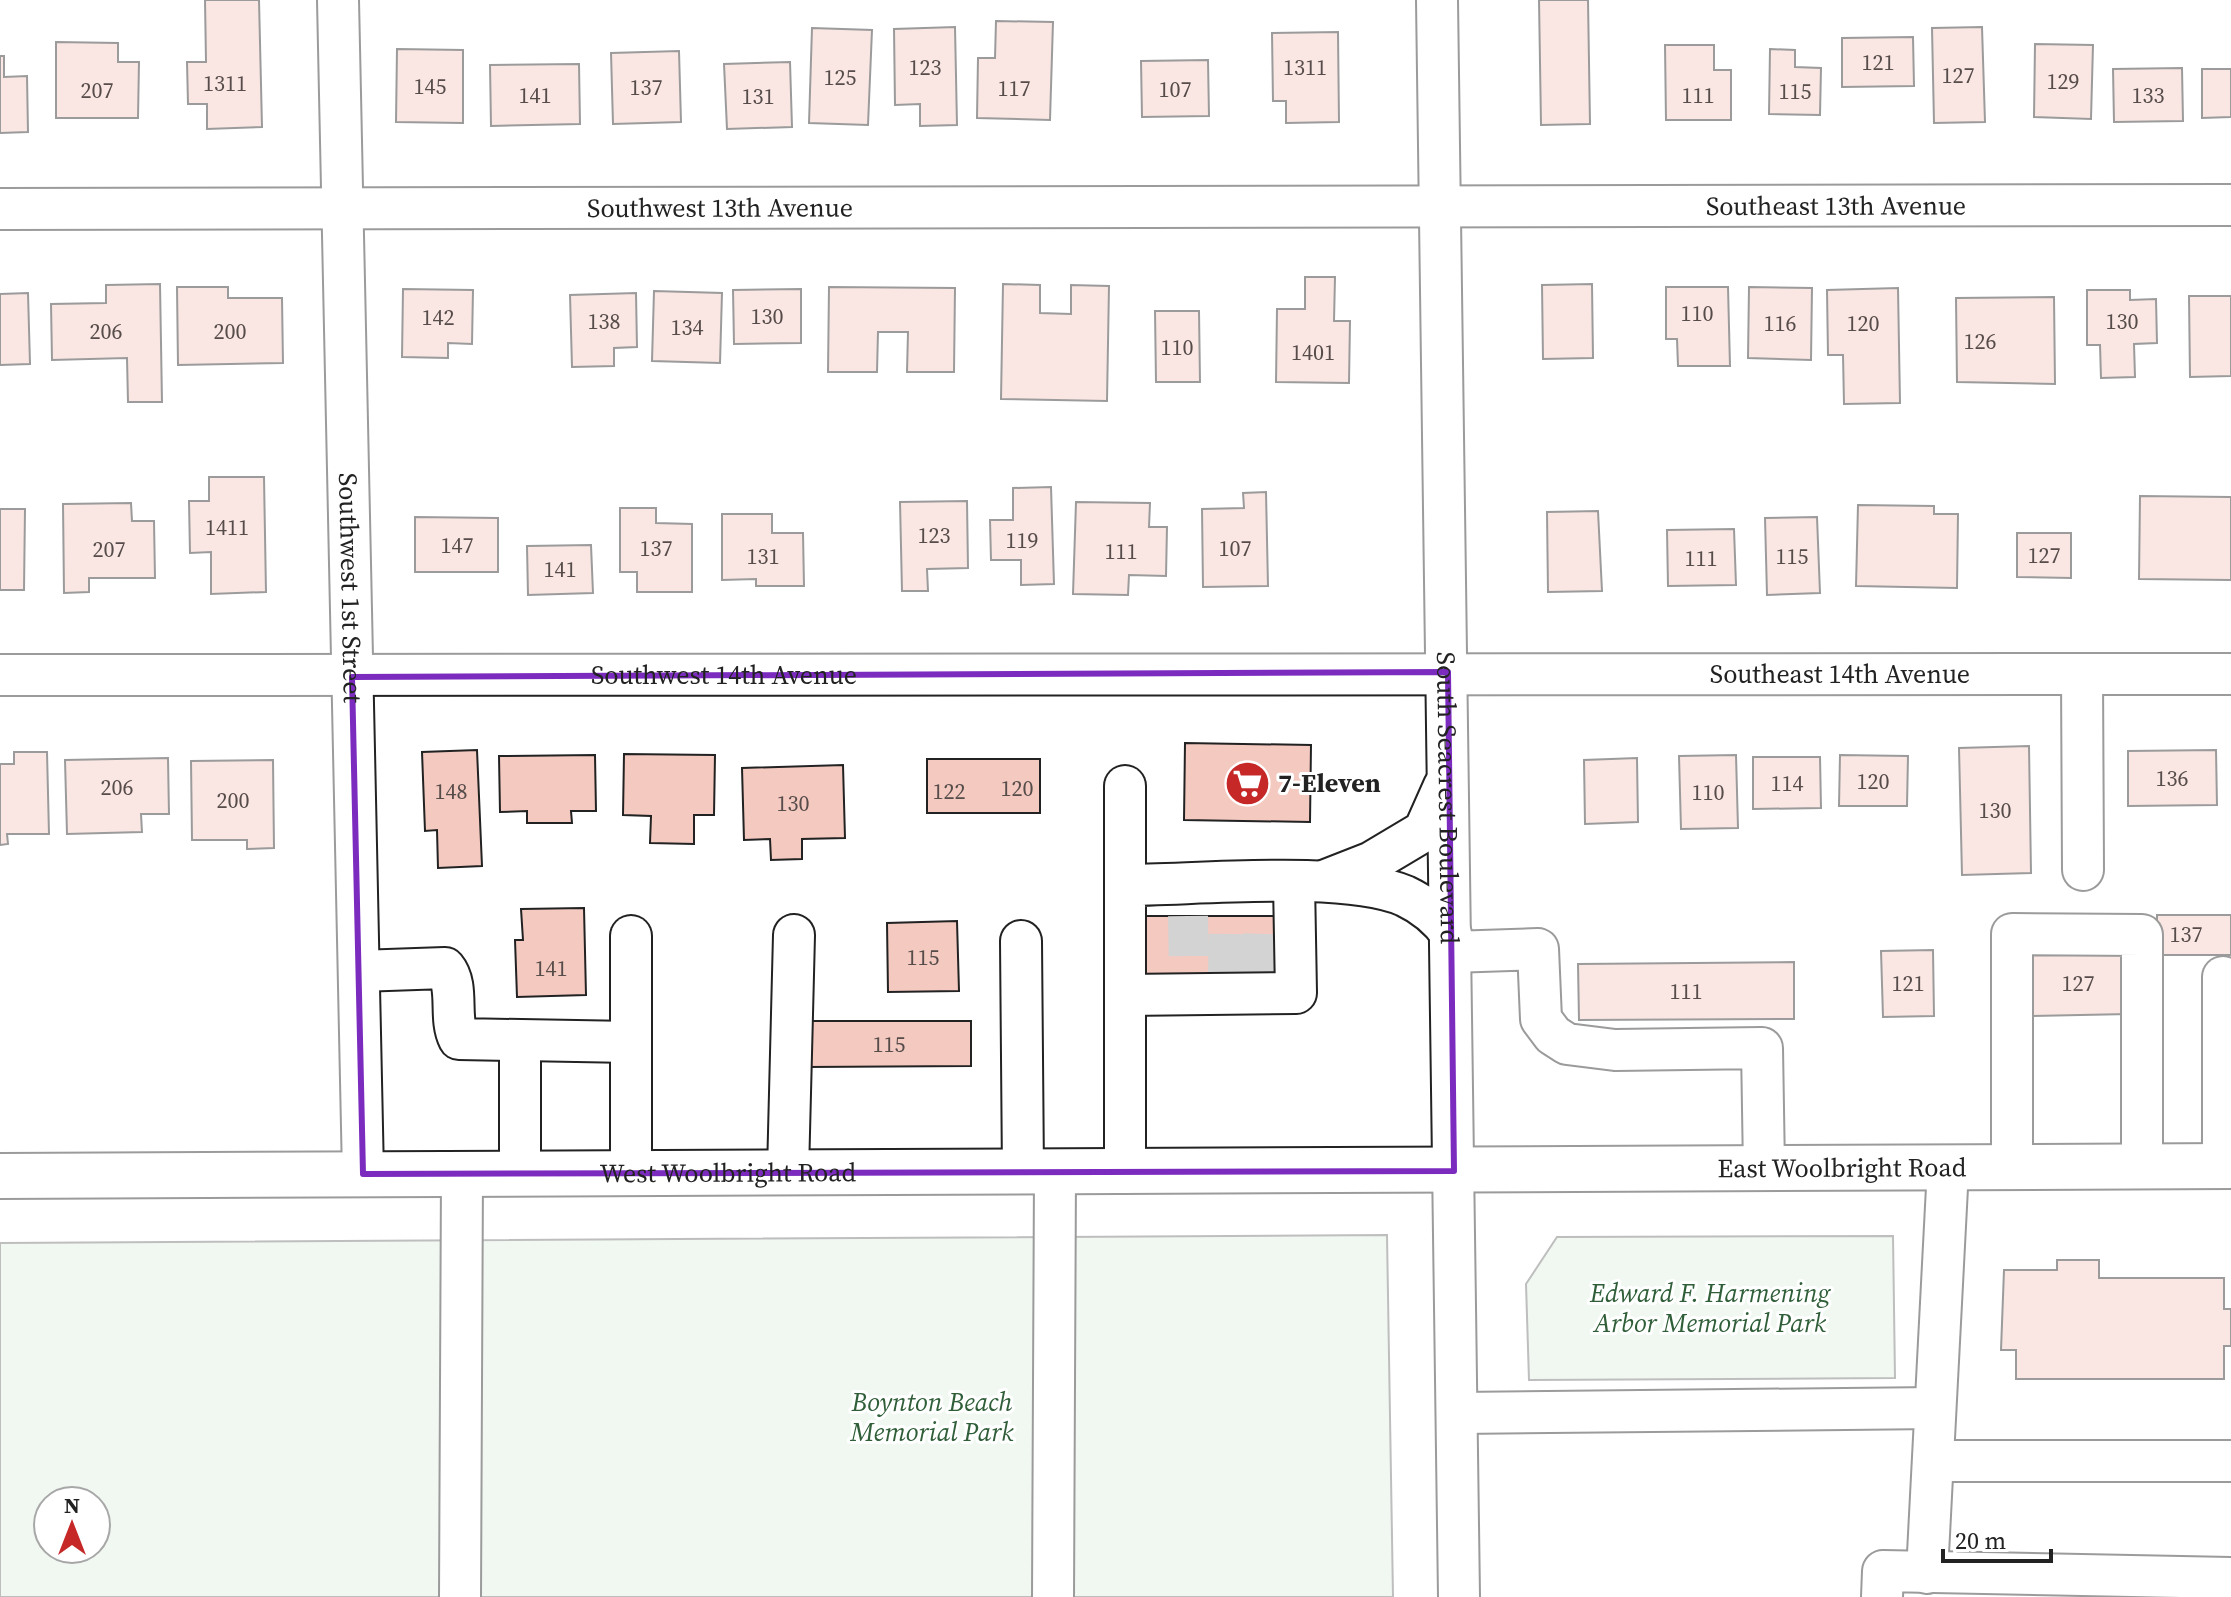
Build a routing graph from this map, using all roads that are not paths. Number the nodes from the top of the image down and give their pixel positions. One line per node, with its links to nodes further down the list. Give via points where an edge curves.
1 (338, 0): 6 (street, Southwest 1st Street)
2 (1437, 0): 4 (street, South Seacrest Boulevard)
3 (2231, 205): 4 (street, Southeast 13th Avenue)
4 (1441, 206): 6 (street, Southwest 13th Avenue); 7 (street, South Seacrest Boulevard)
5 (0, 209): 6 (street, Southwest 13th Avenue)
6 (342, 210): 11 (street, Southwest 1st Street)
7 (1448, 672): 8 (street, Southeast 14th Avenue); 11 (street, Southwest 14th Avenue); 12 (street, South Seacrest Boulevard)
8 (2082, 674): 9 (street, Southeast 14th Avenue); 14 (street)
9 (2231, 674)
10 (0, 675): 11 (street, Southwest 14th Avenue)
11 (352, 677): 21 (street, Southwest 1st Street)
12 (1449, 763): 15 (street, via 1424,831 1372,862); 20 (street, South Seacrest Boulevard)
13 (1125, 786): 16 (street)
14 (2083, 870)
15 (1266, 894): 16 (street); 20 (street, via 1365,887 1403,896 1438,915); 23 (street, via 1296,993)
16 (1158, 898): 23 (street)
17 (794, 935): 32 (street)
18 (631, 936): 25 (street)
19 (1021, 941): 33 (street)
20 (1451, 943): 29 (street, via 1538,949 1541,1019 1567,1044 1615,1050 1762,1048); 31 (street, South Seacrest Boulevard)
21 (359, 971): 24 (street, via 445,968 451,976 452,1026 459,1039); 35 (street, Southwest 1st Street)
22 (2223, 977): 26 (street)
23 (1190, 985): 34 (street)
24 (520, 1041): 25 (street); 37 (street)
25 (631, 1042): 38 (street)
26 (2227, 1166): 28 (main road, East Woolbright Road)
27 (1948, 1168): 29 (main road, East Woolbright Road); 30 (main road, East Woolbright Road); 40 (street)
28 (2142, 1168): 30 (main road, East Woolbright Road); 30 (street, via 2142,935 2012,934)
29 (1764, 1169): 31 (main road, East Woolbright Road)
30 (2012, 1169)
31 (1454, 1171): 34 (main road, West Woolbright Road); 41 (street, South Seacrest Boulevard)
32 (788, 1172): 33 (main road, West Woolbright Road); 38 (main road, West Woolbright Road)
33 (1039, 1173): 34 (main road, West Woolbright Road); 47 (street)
34 (1125, 1173)
35 (363, 1174): 36 (main road, West Woolbright Road); 39 (main road, West Woolbright Road)
36 (462, 1174): 37 (main road, West Woolbright Road); 46 (street)
37 (520, 1174): 38 (main road, West Woolbright Road)
38 (631, 1174)
39 (0, 1176)
40 (1935, 1408): 41 (street); 42 (street)
41 (1458, 1413): 48 (street, South Seacrest Boulevard)
42 (1933, 1461): 43 (street); 44 (street)
43 (2231, 1461)
44 (1927, 1573): 45 (street); 49 (street, via 1883,1571)
45 (2231, 1578)
46 (460, 1597)
47 (1053, 1597)
48 (1459, 1597)
49 (1882, 1597)

